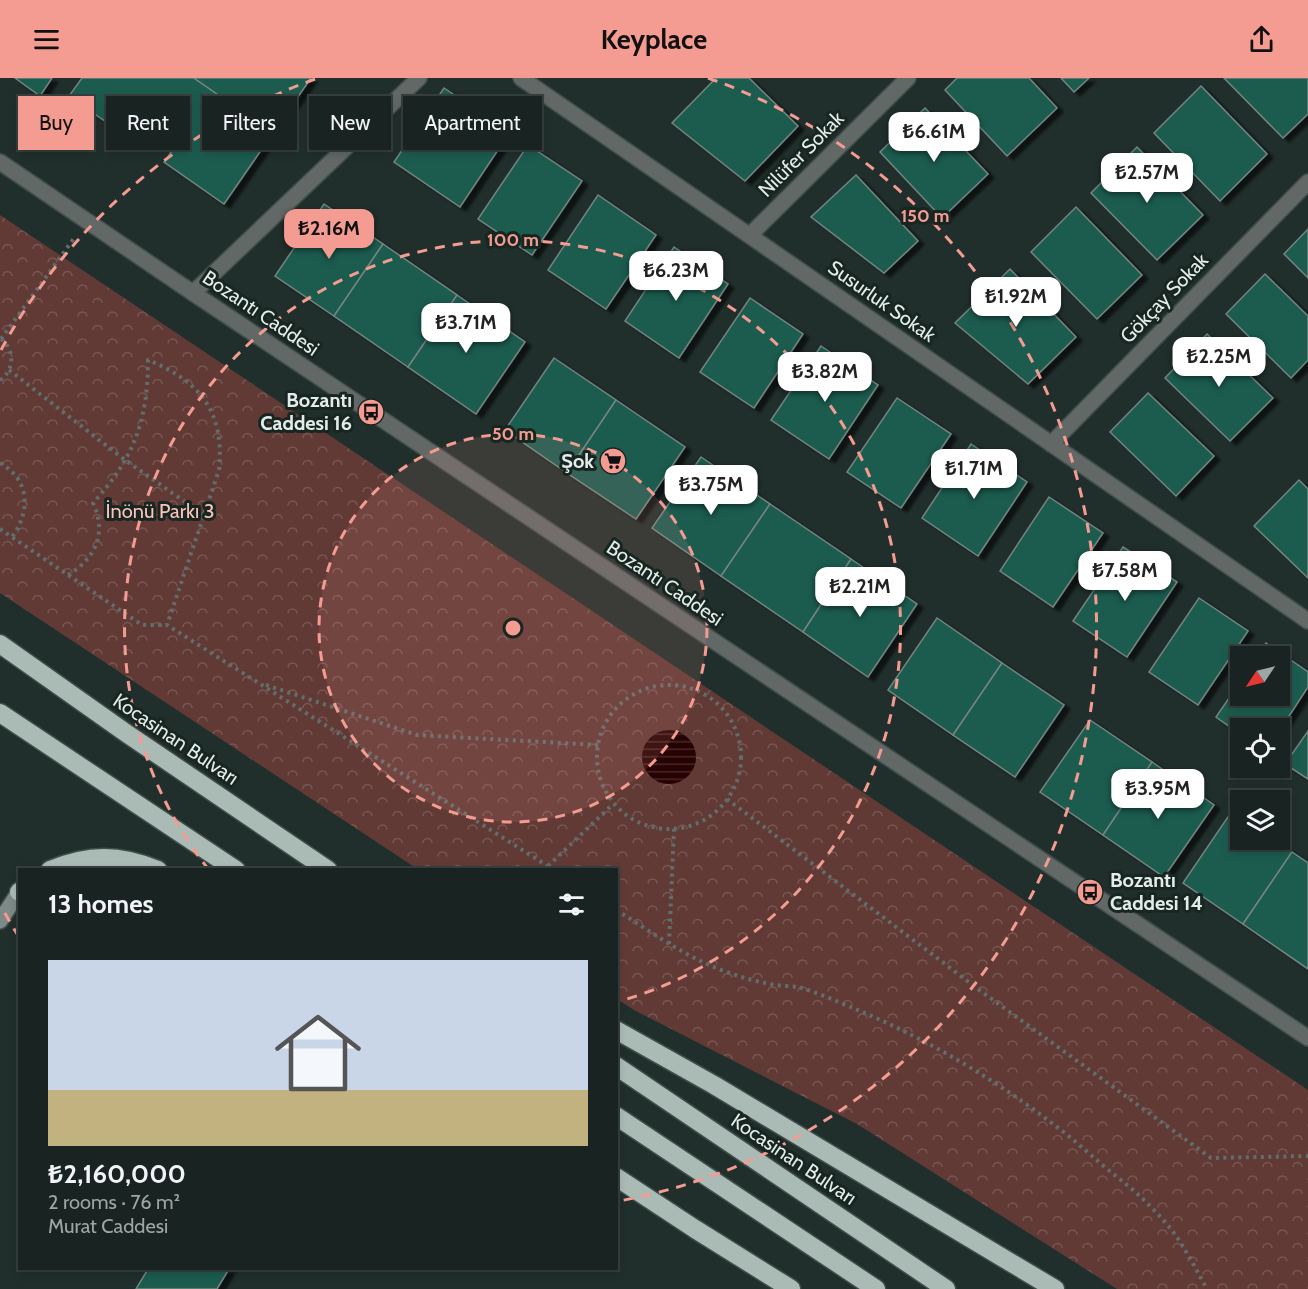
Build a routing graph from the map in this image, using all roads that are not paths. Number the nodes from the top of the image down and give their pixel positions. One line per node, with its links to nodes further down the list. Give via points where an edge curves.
1 (419, 78): 7 (street)
2 (521, 78): 6 (street, Susurluk Sokak)
3 (908, 78): 6 (street, Nilüfer Sokak)
4 (0, 162): 7 (street, Bozantı Caddesi)
5 (1308, 182): 8 (street, Gökçay Sokak)
6 (750, 235): 8 (street, Susurluk Sokak)
7 (193, 293): 21 (street, Bozantı Caddesi)
8 (1051, 444): 9 (street, Susurluk Sokak)
9 (1308, 621)
10 (0, 644): 12 (highway, Kocasinan Bulvarı)
11 (0, 713): 15 (highway)
12 (276, 834): 16 (highway, Kocasinan Bulvarı); 17 (highway)
13 (55, 868): 14 (highway, via 102,857 122,858)
14 (153, 868)
15 (233, 868)
16 (325, 868)
17 (335, 868)
18 (18, 893): 19 (main road)
19 (0, 921)
20 (618, 1031): 30 (highway)
21 (1308, 1038)
22 (618, 1067): 29 (highway, Kocasinan Bulvarı)
23 (618, 1117): 28 (highway)
24 (618, 1169): 26 (highway)
25 (618, 1178): 26 (highway)
26 (695, 1229): 27 (highway)
27 (791, 1289)
28 (876, 1289)
29 (946, 1289)
30 (1055, 1289)

